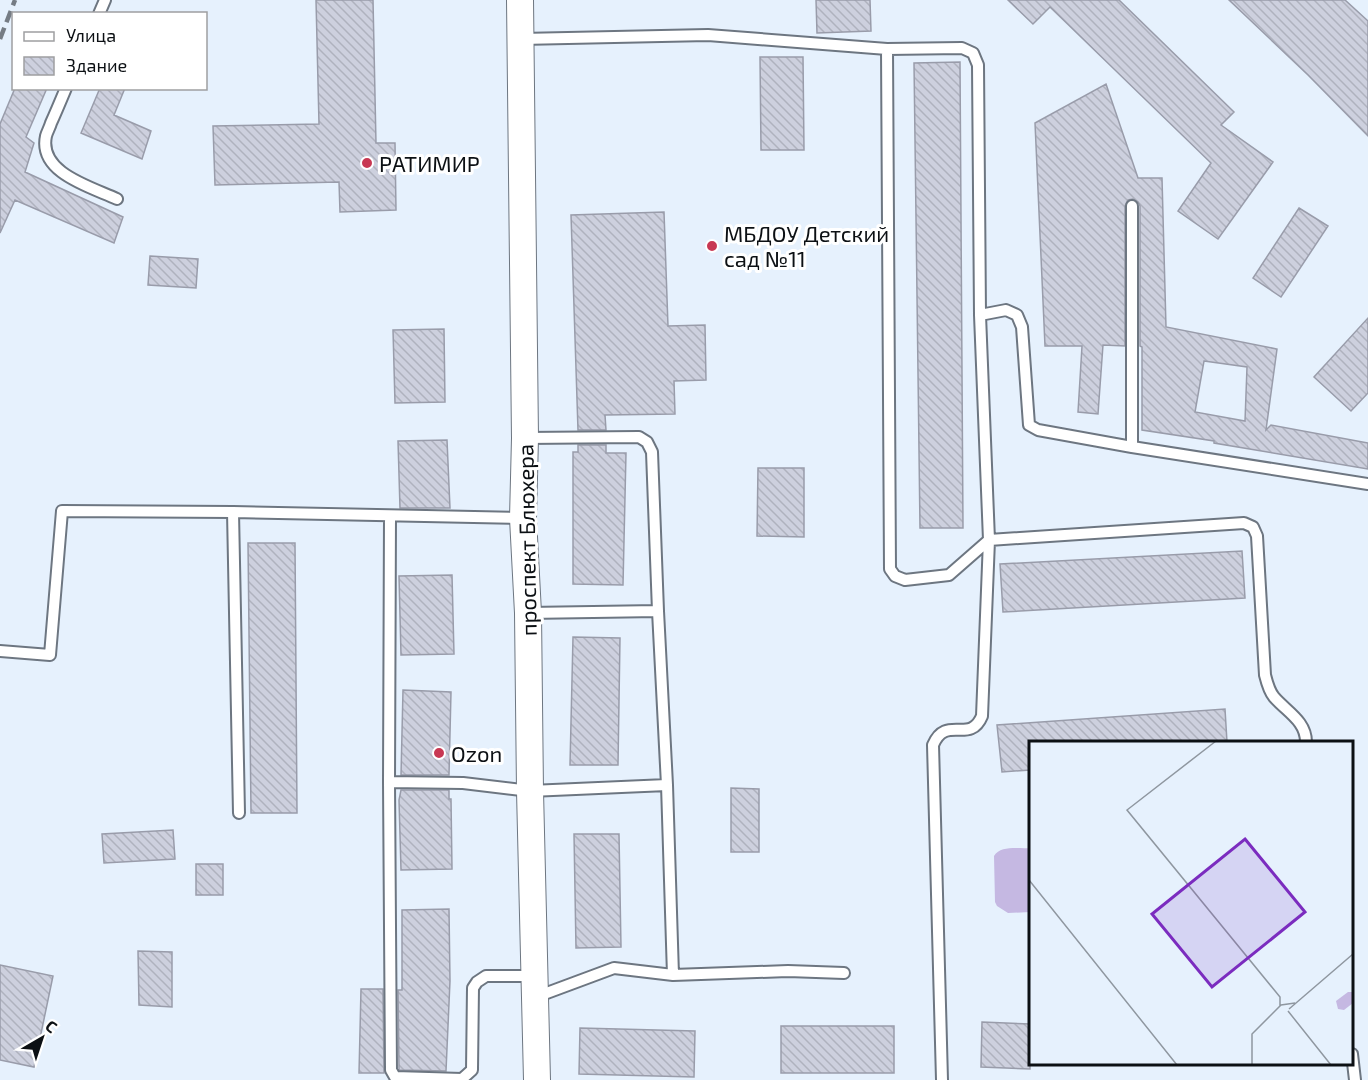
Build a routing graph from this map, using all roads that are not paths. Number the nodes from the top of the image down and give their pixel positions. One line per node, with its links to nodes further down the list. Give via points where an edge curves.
1 (520, 0): 2 (street, проспект Блюхера)
2 (520, 39): 3 (lane, via 708,35); 8 (street, проспект Блюхера)
3 (887, 49): 7 (lane, via 962,48 974,53 978,65); 14 (lane, via 890,569 905,580 949,575)
4 (65, 90): 5 (lane, via 46,136 49,159 68,177)
5 (117, 199)
6 (1132, 206): 9 (lane)
7 (980, 315): 9 (lane, via 1006,310 1017,315 1022,327 1029,424 1038,430); 14 (lane)
8 (525, 438): 13 (street, проспект Блюхера); 15 (lane, via 639,436 647,442 652,452)
9 (1132, 447): 10 (lane)
10 (1368, 484)
11 (233, 512): 12 (lane); 17 (lane, via 62,511 50,655); 22 (lane)
12 (390, 516): 13 (lane); 19 (lane)
13 (523, 518): 16 (street, проспект Блюхера)
14 (990, 540): 18 (lane, via 1244,523 1253,527 1257,536 1265,675 1273,695 1299,722); 28 (lane, via 982,716 973,729 944,730 933,745)
15 (658, 611): 16 (lane); 20 (lane)
16 (528, 613): 21 (street, проспект Блюхера)
17 (0, 651)
18 (1306, 741)
19 (389, 782): 21 (lane, via 463,783); 25 (lane, via 391,1070 395,1077 462,1079 472,1070 473,988 477,982 486,976)
20 (667, 785): 21 (lane); 24 (lane)
21 (530, 791): 25 (street, проспект Блюхера)
22 (239, 813)
23 (844, 973): 24 (lane, via 788,970)
24 (673, 975): 25 (lane, via 614,968)
25 (535, 987): 27 (street, проспект Блюхера)
26 (1353, 1063): 29 (lane)
27 (537, 1080)
28 (942, 1080)
29 (1355, 1080)

